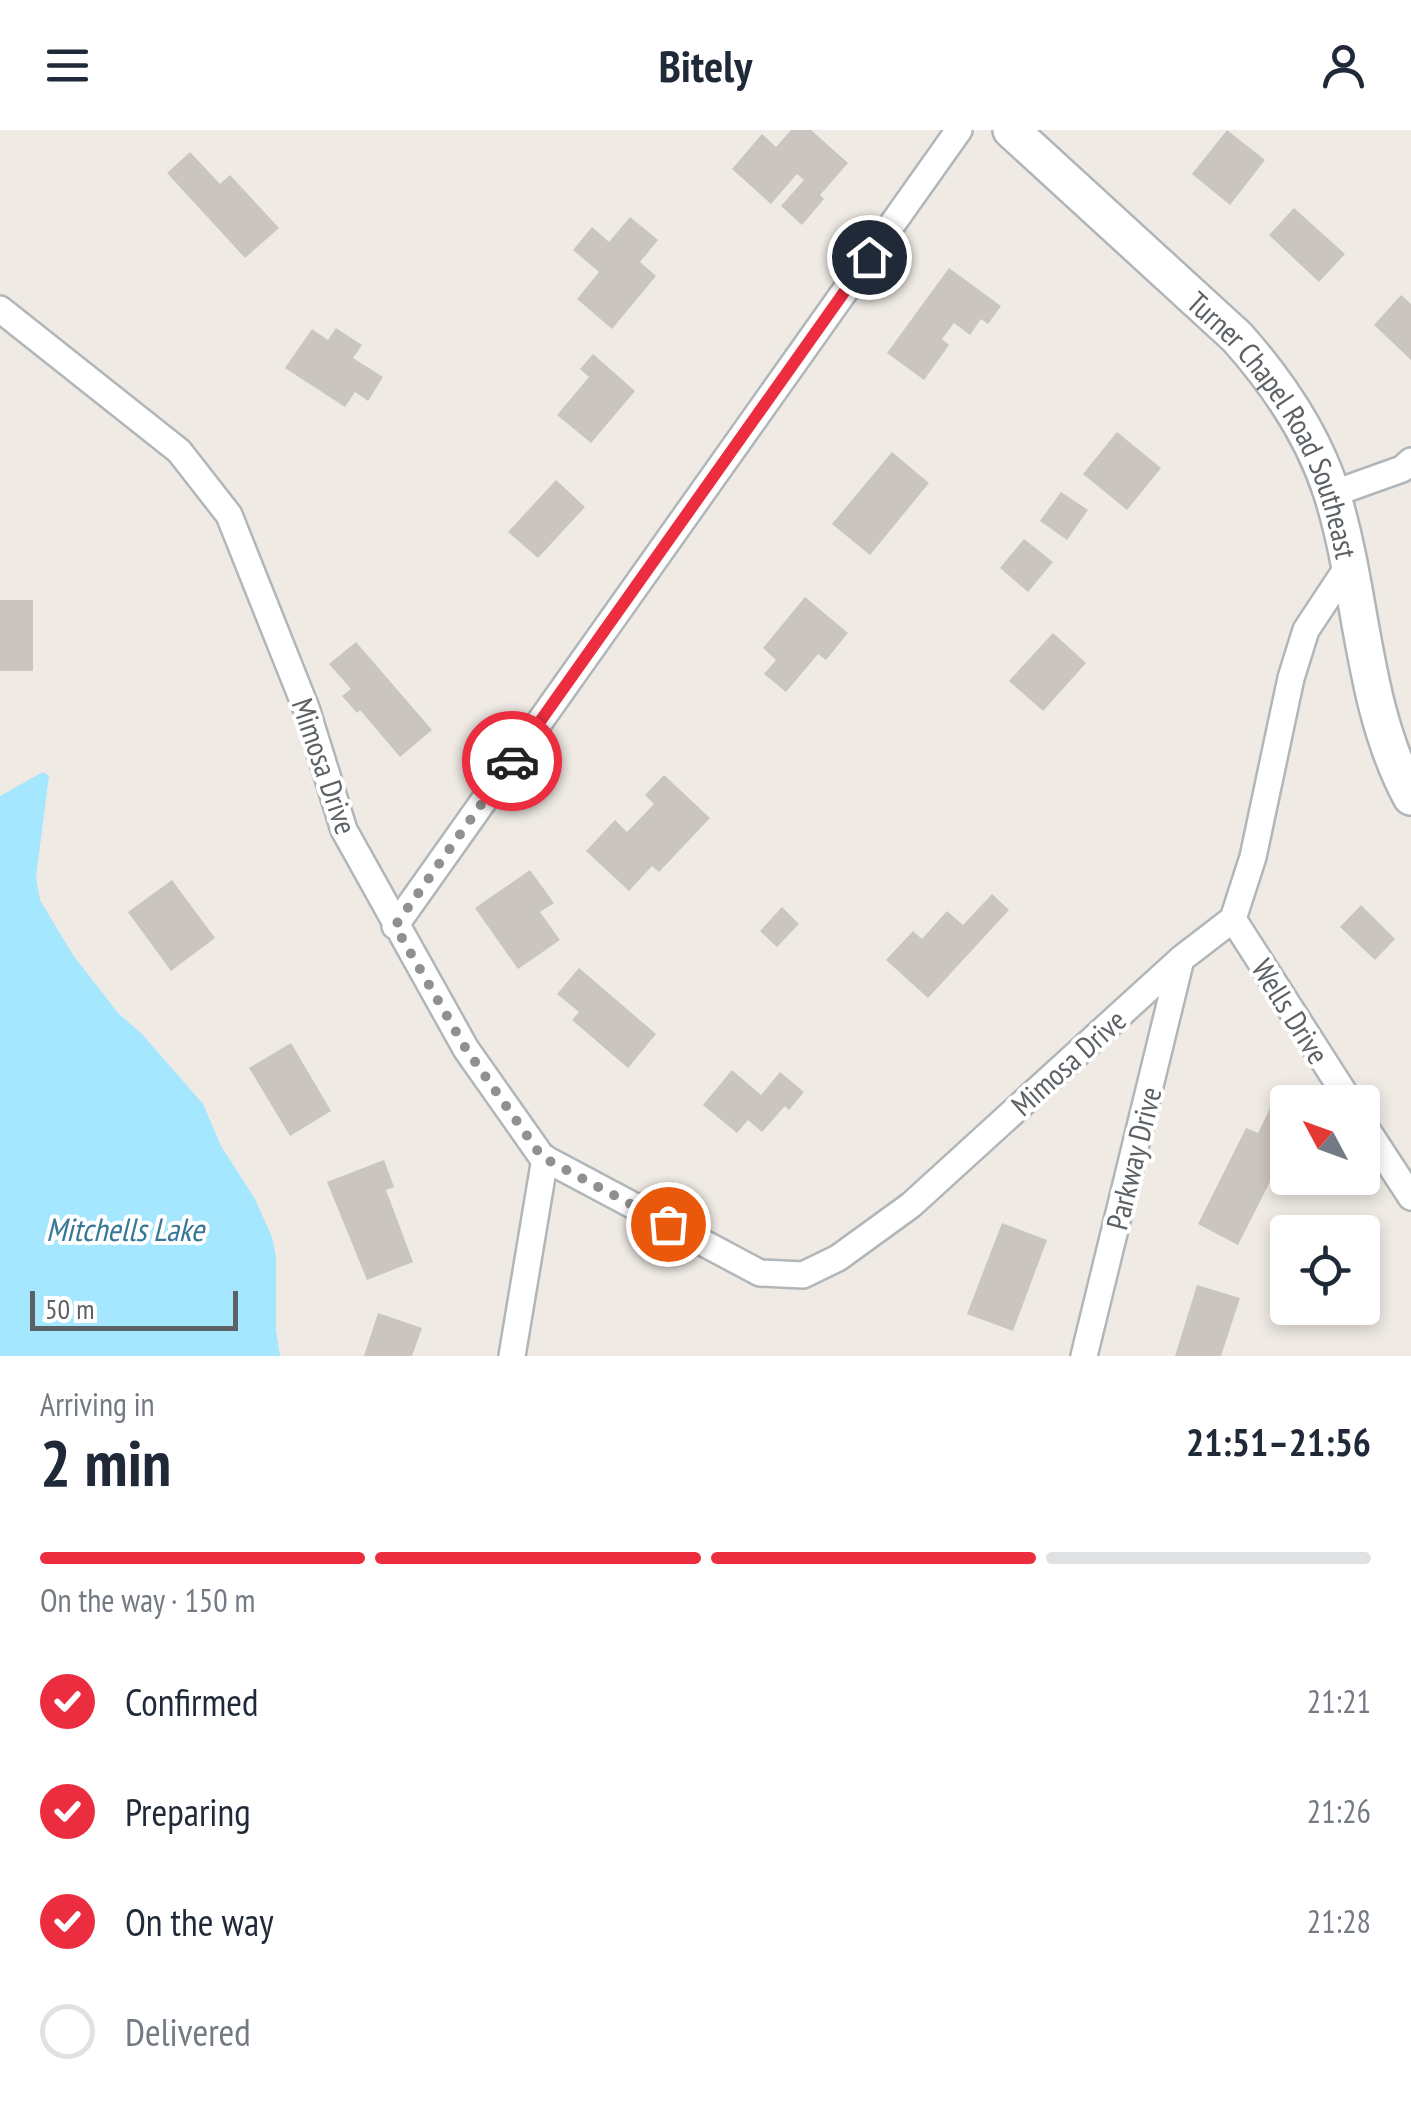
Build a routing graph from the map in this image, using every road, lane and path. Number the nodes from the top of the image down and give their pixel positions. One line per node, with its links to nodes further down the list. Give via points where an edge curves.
1 (960, 130): 9 (street)
2 (1010, 130): 5 (street, Turner Chapel Road Southeast, via 1262,365 1303,427)
3 (0, 308): 9 (street, Mimosa Drive, via 179,451 229,515 306,708 344,830)
4 (1408, 469): 5 (street)
5 (1332, 494): 6 (street, Turner Chapel Road Southeast)
6 (1349, 564): 7 (street, Turner Chapel Road Southeast, via 1376,706); 8 (street, via 1306,630)
7 (1411, 797)
8 (1233, 919): 10 (street, Mimosa Drive); 11 (street, Wells Drive)
9 (395, 926): 13 (street, Mimosa Drive, via 466,1049)
10 (1181, 959): 13 (street, Mimosa Drive, via 911,1205 838,1258 803,1274 760,1273); 16 (street, Parkway Drive)
11 (1339, 1085)
12 (1380, 1150): 14 (street)
13 (546, 1158): 15 (street)
14 (1411, 1197)
15 (512, 1356)
16 (1084, 1356)

